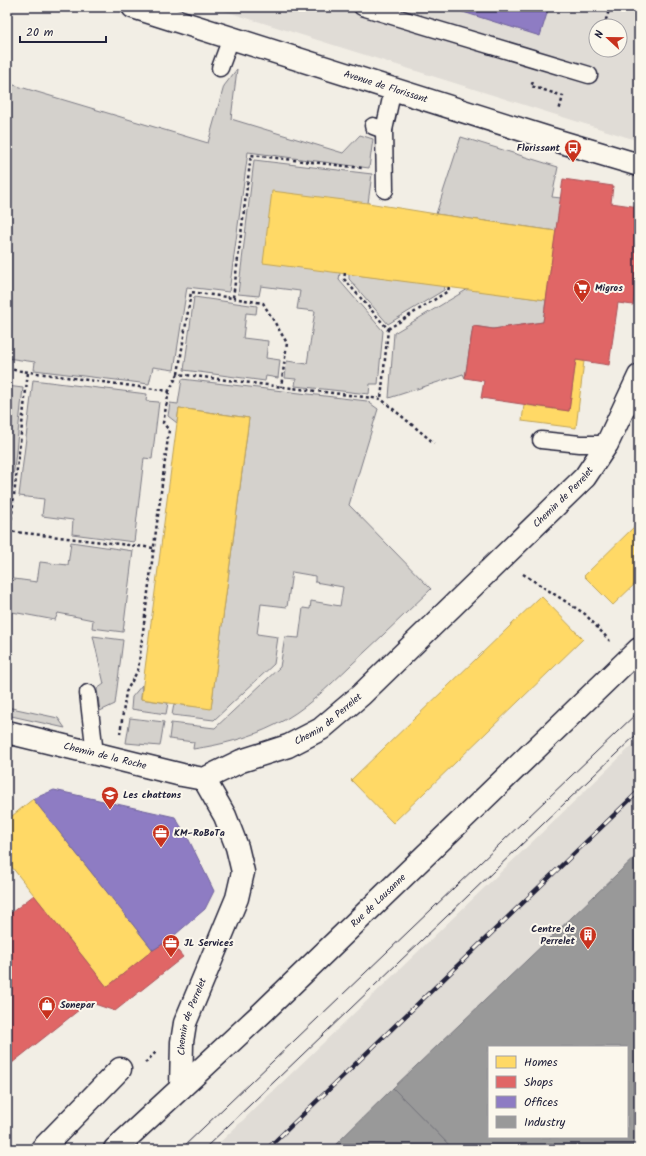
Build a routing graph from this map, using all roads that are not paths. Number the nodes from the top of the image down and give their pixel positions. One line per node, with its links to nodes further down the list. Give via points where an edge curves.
1 (133, 7): 3 (street, Avenue de Florissant)
2 (362, 7): 5 (lane)
3 (231, 38): 4 (lane); 6 (street, Avenue de Florissant)
4 (220, 68)
5 (589, 75)
6 (393, 89): 7 (street, Avenue de Florissant); 8 (lane, via 378,128)
7 (639, 165)
8 (385, 190)
9 (639, 376): 11 (street, Chemin de Perrelet)
10 (541, 440): 11 (lane)
11 (607, 444): 16 (street, Chemin de Perrelet, via 585,477 361,695 321,729 288,746 241,761)
12 (639, 649): 18 (street, Rue de Lausanne)
13 (88, 693): 15 (lane)
14 (7, 732): 15 (street, Chemin de la Roche)
15 (96, 754): 16 (street, Chemin de la Roche)
16 (204, 779): 18 (street, Chemin de Perrelet, via 225,816 243,872 237,898 185,1023 181,1048)
17 (120, 1069): 19 (street)
18 (181, 1088): 20 (street, Rue de Lausanne)
19 (42, 1149)
20 (115, 1149)

